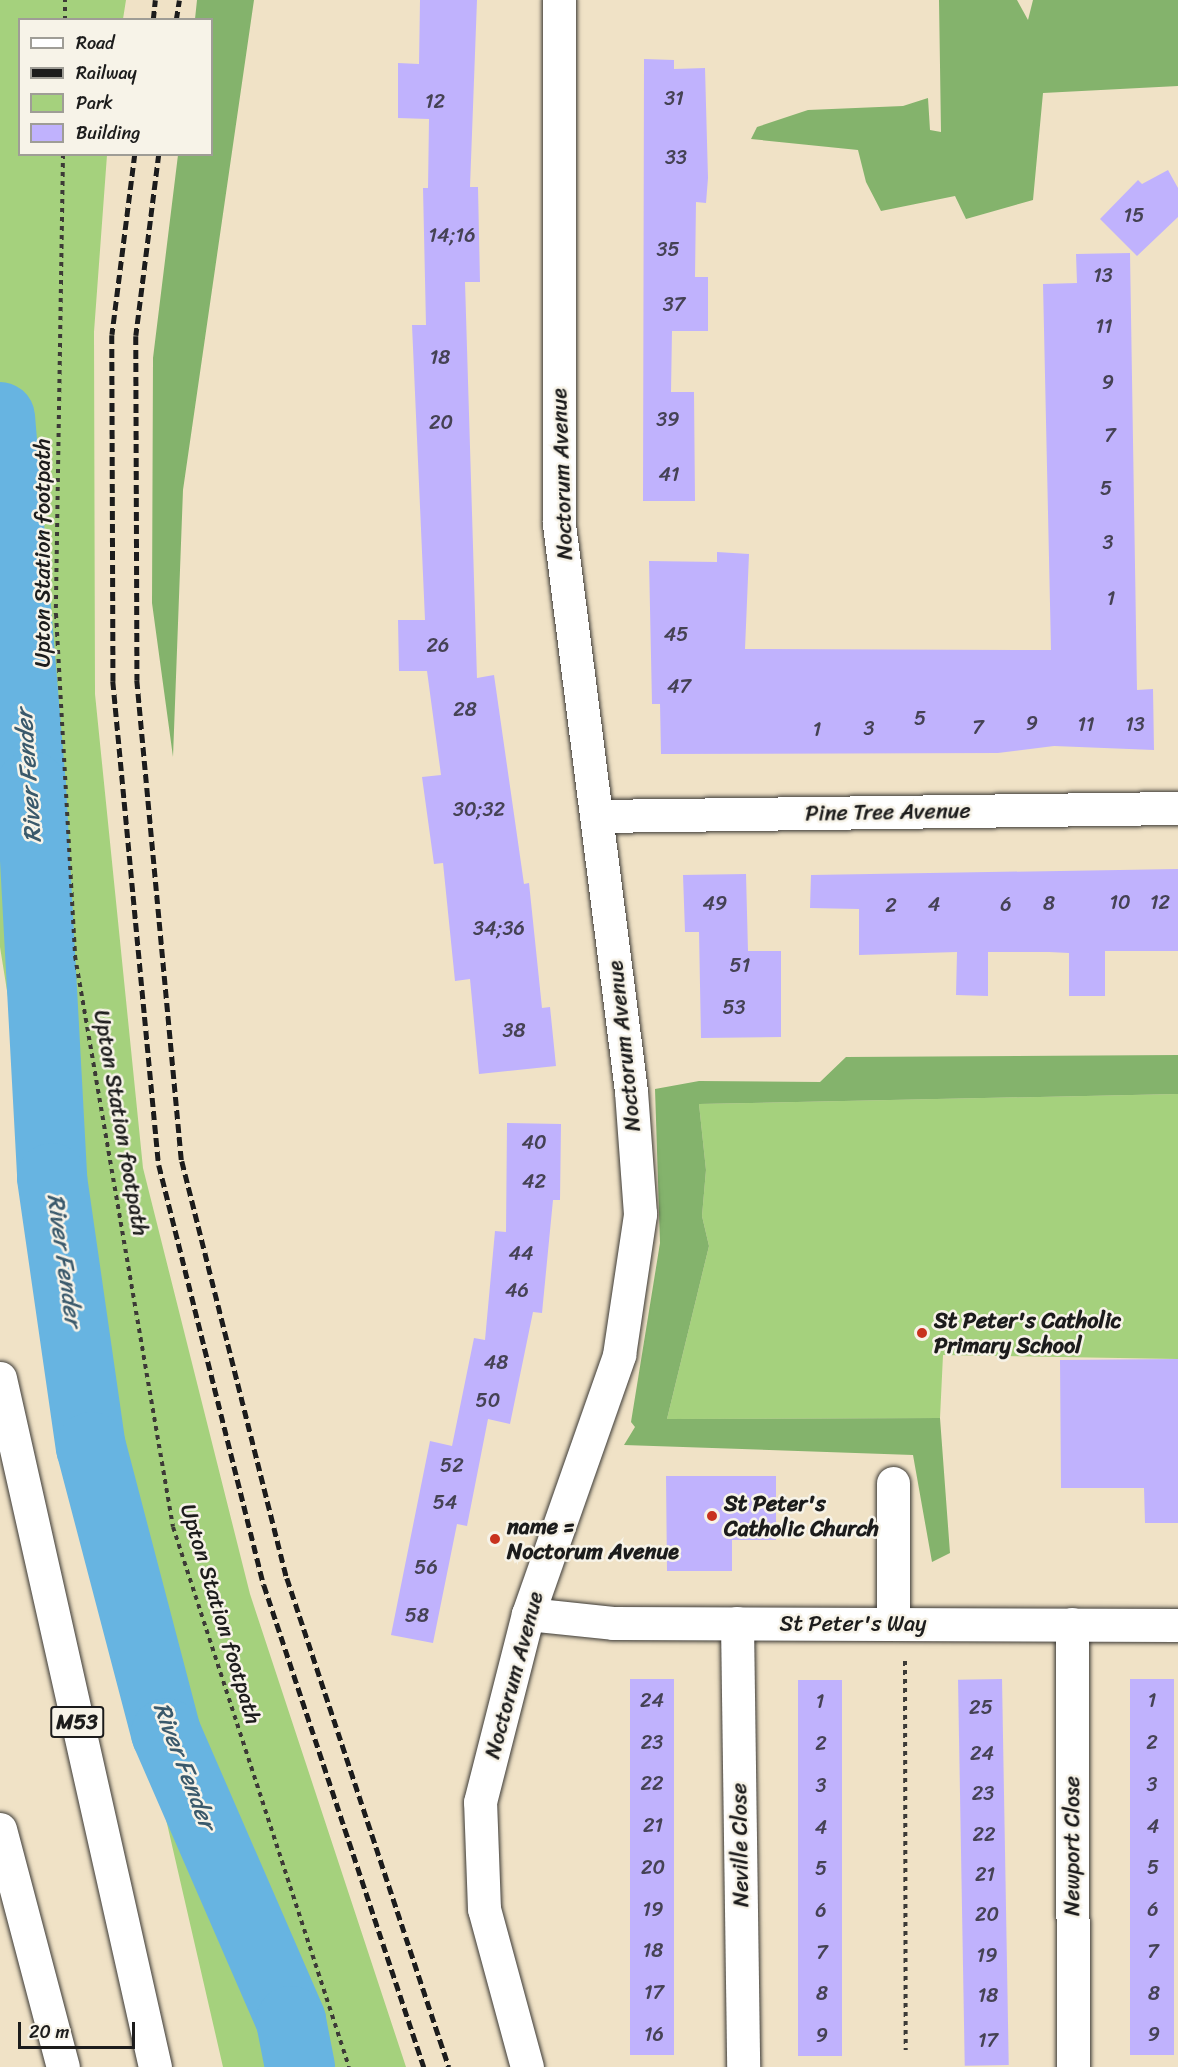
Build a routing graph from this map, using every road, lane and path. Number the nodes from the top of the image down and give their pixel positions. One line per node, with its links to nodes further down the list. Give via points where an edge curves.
1 (65, 0): 3 (path)
2 (559, 0): 6 (main road, Noctorum Avenue, via 559,524)
3 (65, 18)
4 (63, 156): 18 (path, Upton Station footpath, via 56,614 75,956 173,1527)
5 (1178, 808): 6 (main road, Pine Tree Avenue)
6 (597, 816): 9 (main road, Noctorum Avenue, via 640,1214 619,1355)
7 (0, 1377): 17 (main road, M53)
8 (893, 1483): 11 (main road)
9 (528, 1614): 10 (main road, St Peter's Way, via 613,1623); 19 (main road, Noctorum Avenue, via 480,1802 484,1909)
10 (737, 1623): 11 (main road, St Peter's Way); 20 (main road, Neville Close)
11 (899, 1624): 12 (main road, St Peter's Way); 15 (path)
12 (1071, 1624): 13 (main road, St Peter's Way); 21 (main road, Newport Close)
13 (1178, 1625)
14 (0, 1829): 16 (main road)
15 (906, 2050)
16 (63, 2067)
17 (155, 2067)
18 (349, 2067)
19 (527, 2067)
20 (743, 2067)
21 (1073, 2067)

